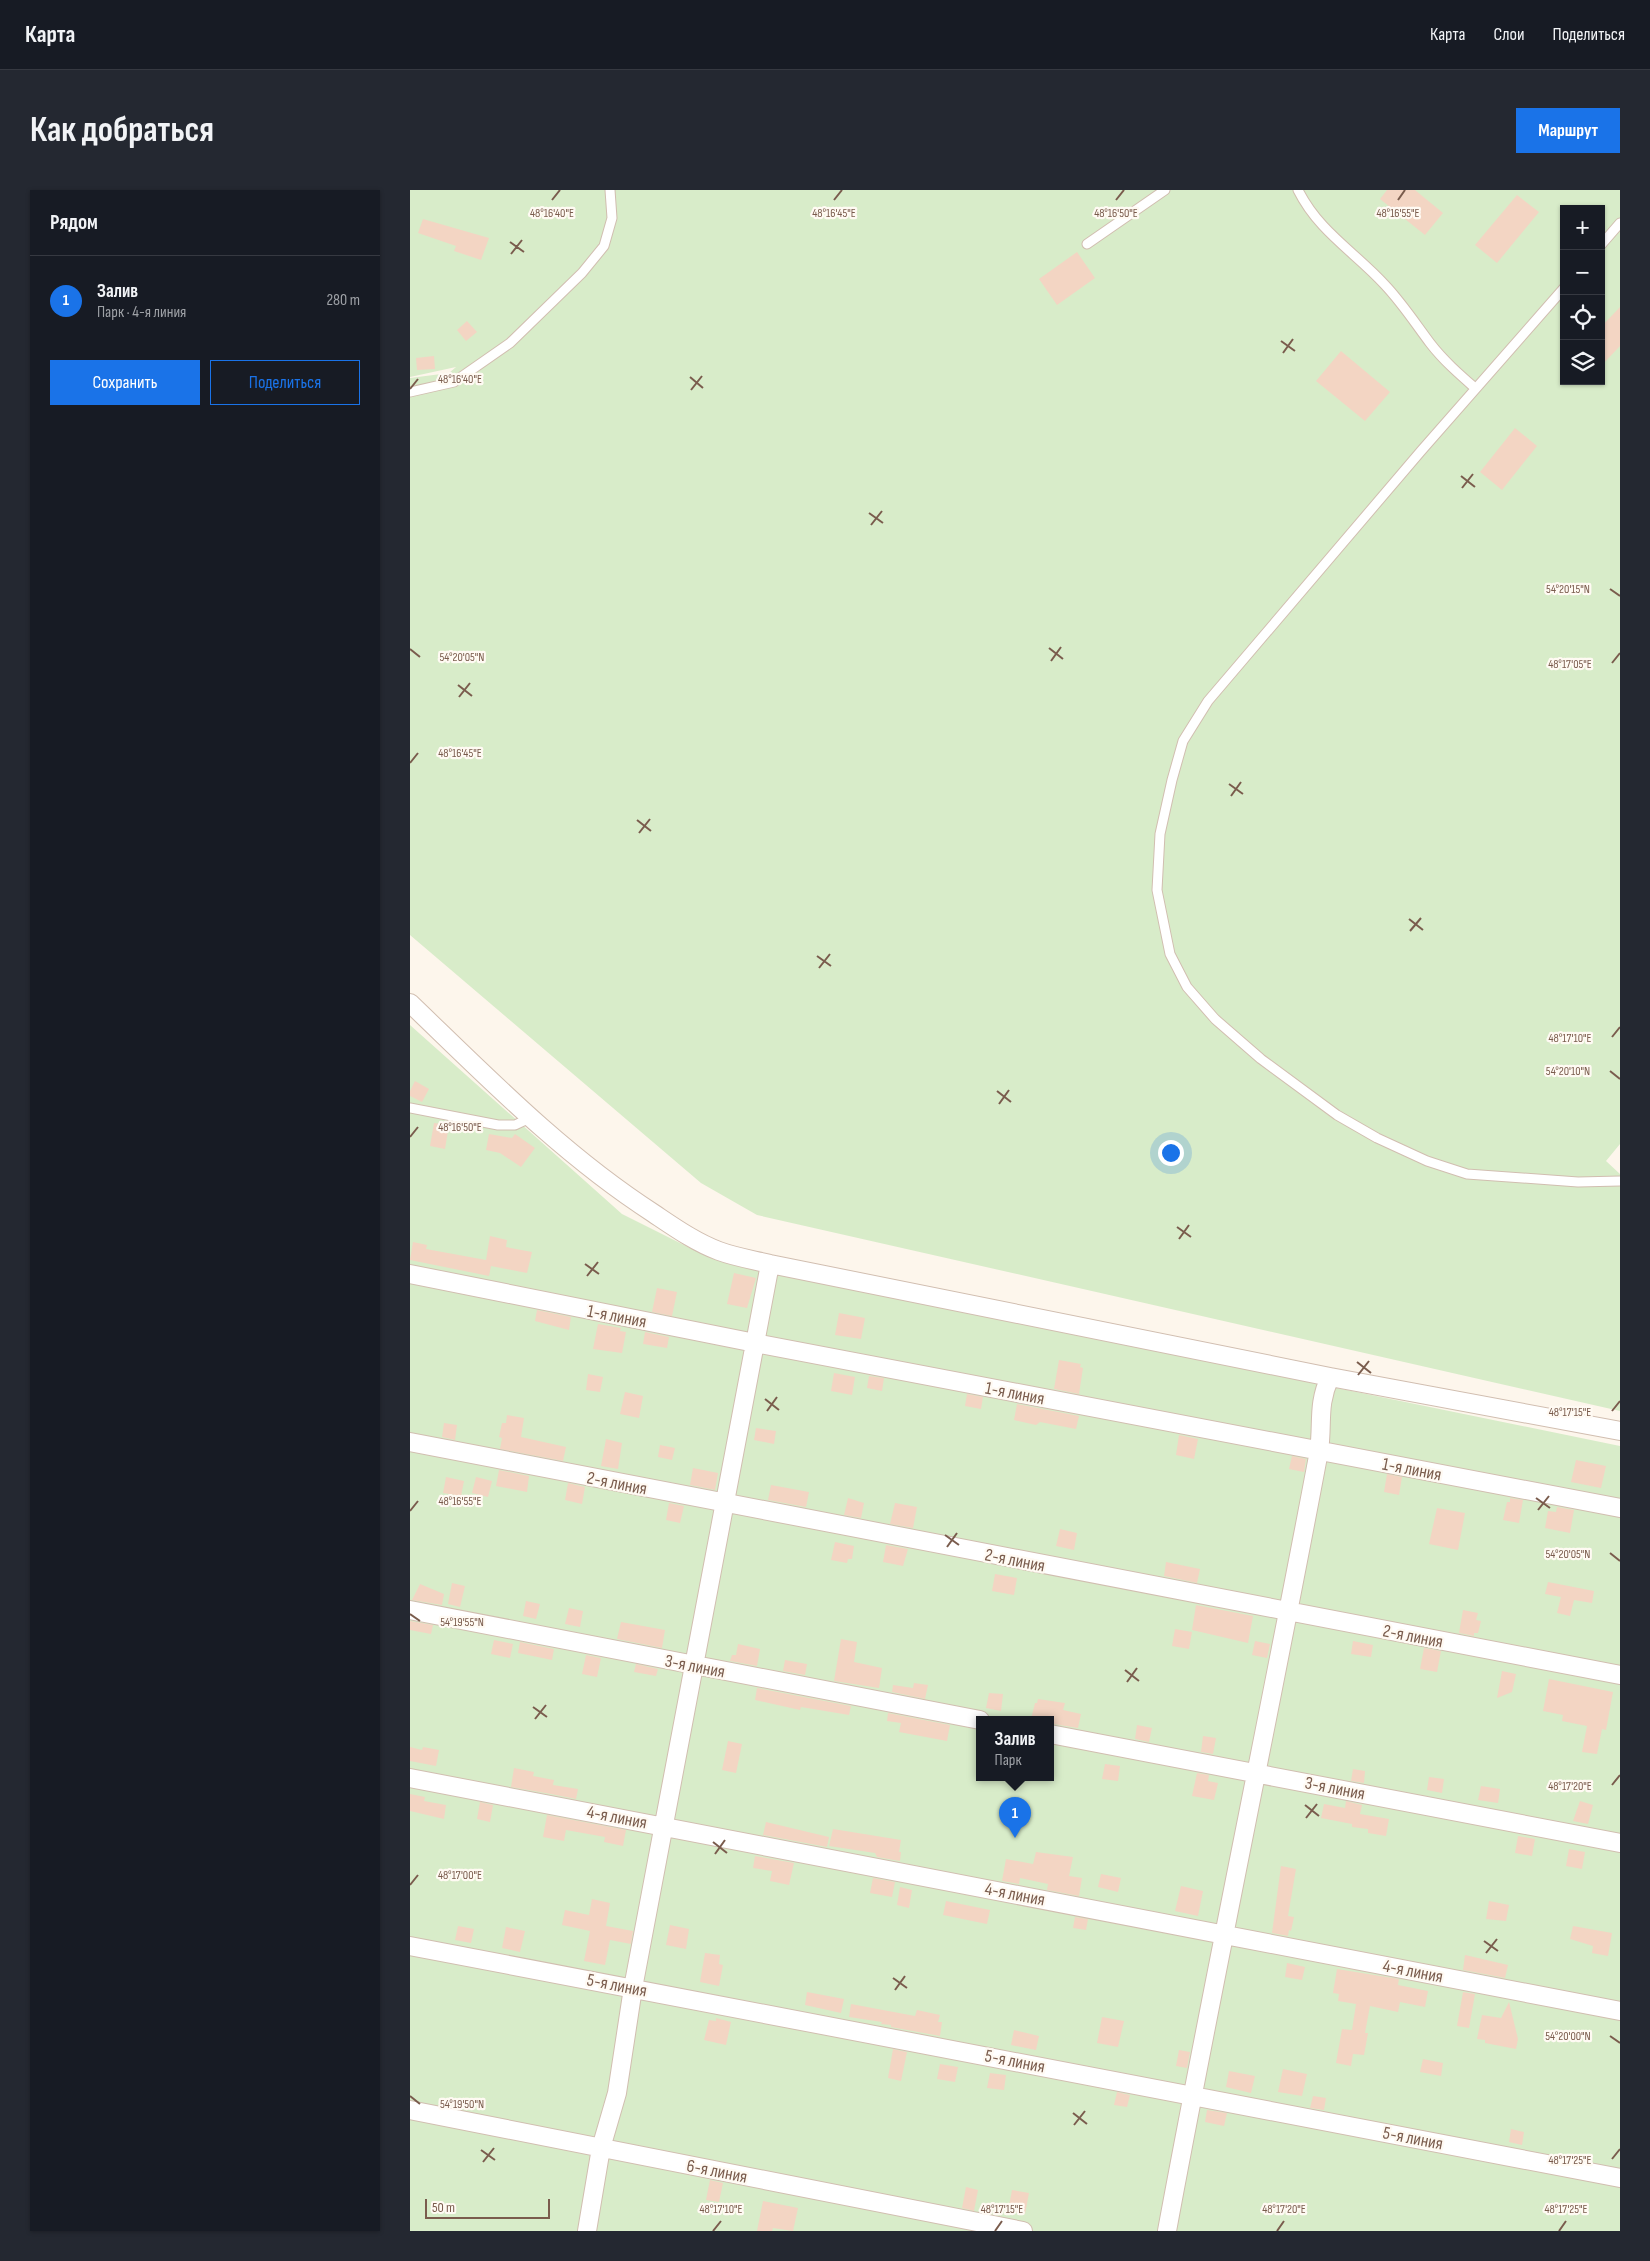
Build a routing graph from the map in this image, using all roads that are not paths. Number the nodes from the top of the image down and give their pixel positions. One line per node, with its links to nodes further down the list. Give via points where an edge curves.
1 (610, 190): 9 (lane, via 612,218 604,246 582,273 510,343 454,382)
2 (1165, 190): 6 (lane)
3 (1298, 190): 8 (lane, via 1314,218 1384,284 1430,343)
4 (1620, 223): 5 (lane)
5 (1605, 240)
6 (1087, 244)
7 (1560, 293): 8 (lane)
8 (1476, 388): 13 (lane, via 1227,678 1194,721 1183,741 1160,834 1157,890 1170,954 1187,987 1215,1019 1261,1059 1337,1115 1427,1162 1467,1174 1578,1182)
9 (410, 392)
10 (410, 1003): 12 (street)
11 (410, 1108): 12 (lane, via 498,1125 515,1125)
12 (530, 1118): 14 (street, via 598,1174 688,1235 719,1251)
13 (1620, 1181)
14 (770, 1264): 16 (street); 17 (street)
15 (410, 1274): 16 (street, 1-я линия)
16 (755, 1343): 20 (street, 1-я линия); 21 (street)
17 (1330, 1377): 18 (street); 20 (street, via 1321,1404)
18 (1620, 1431)
19 (410, 1442): 21 (street, 2-я линия)
20 (1319, 1451): 22 (street, 1-я линия); 24 (street)
21 (726, 1505): 24 (street, 2-я линия); 25 (street)
22 (1620, 1508)
23 (410, 1610): 25 (street, 3-я линия)
24 (1289, 1612): 26 (street, 2-я линия); 29 (street)
25 (695, 1666): 27 (street, 3-я линия); 31 (street)
26 (1620, 1675)
27 (976, 1719)
28 (1054, 1735): 29 (street, 3-я линия)
29 (1257, 1773): 32 (street, 3-я линия); 33 (street)
30 (410, 1778): 31 (street, 4-я линия)
31 (664, 1826): 33 (street, 4-я линия); 35 (street)
32 (1620, 1843)
33 (1224, 1934): 36 (street, 4-я линия); 37 (street)
34 (410, 1946): 35 (street, 5-я линия)
35 (633, 1988): 37 (street, 5-я линия); 39 (street, via 617,2093)
36 (1620, 2011)
37 (1192, 2094): 40 (street, 5-я линия); 43 (street)
38 (410, 2110): 39 (street, 6-я линия)
39 (601, 2148): 41 (street); 42 (street, 6-я линия)
40 (1620, 2178)
41 (587, 2231)
42 (1024, 2231)
43 (1167, 2231)

